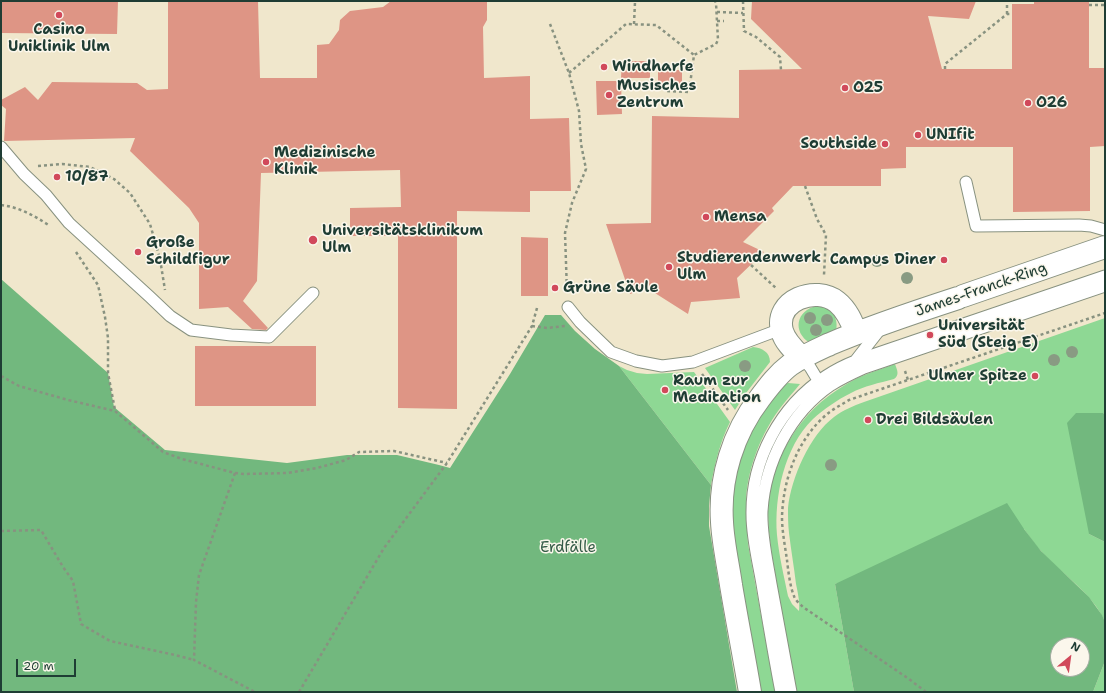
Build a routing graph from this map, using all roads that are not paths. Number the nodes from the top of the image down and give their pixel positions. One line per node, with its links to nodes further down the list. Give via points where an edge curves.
1 (1, 147): 7 (lane, via 69,222 170,316 191,330 269,337)
2 (966, 182): 3 (lane, via 976,226 1079,225)
3 (1105, 230)
4 (1105, 247): 10 (street, James-Franck-Ring, via 885,323)
5 (1105, 276): 12 (lane)
6 (1105, 286): 13 (lane)
7 (313, 293)
8 (568, 307): 9 (lane, via 611,352 636,361 662,366 693,362)
9 (782, 329): 10 (street, via 782,317 788,307 813,294 825,296 838,303 848,314); 11 (street, via 784,337)
10 (860, 342): 11 (street, James-Franck-Ring, via 816,350); 12 (lane)
11 (802, 358): 14 (lane); 15 (street, James-Franck-Ring, via 790,365 767,388 740,427 723,485 722,522)
12 (855, 361): 13 (lane); 14 (lane, via 837,369)
13 (842, 378): 14 (lane)
14 (821, 386): 16 (lane, via 800,397 775,430 757,472 752,501 754,540); 17 (lane, via 784,436 773,460 763,500 766,555)
15 (750, 692)
16 (781, 692)
17 (791, 692)

